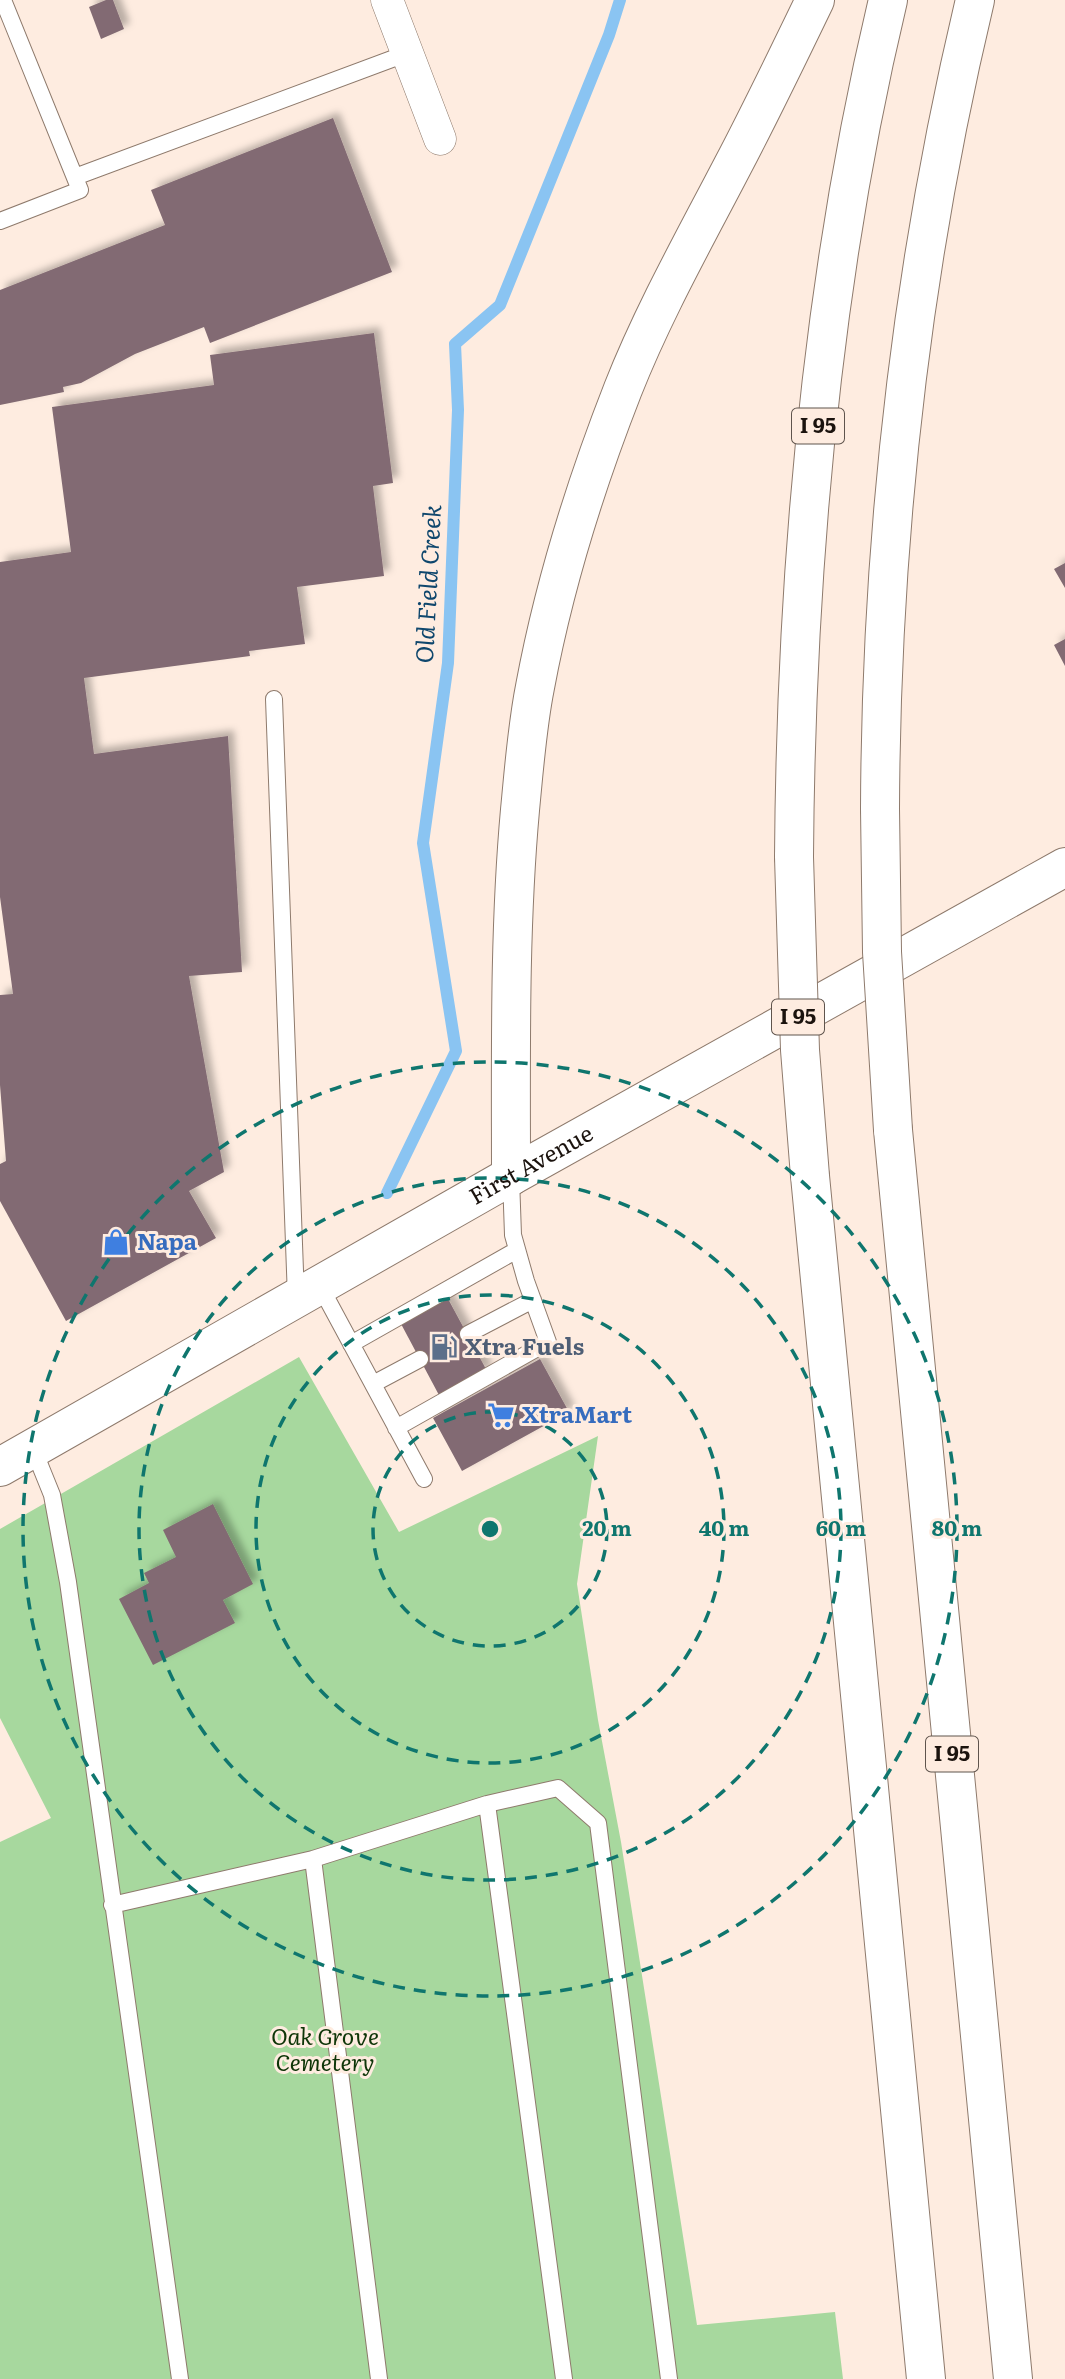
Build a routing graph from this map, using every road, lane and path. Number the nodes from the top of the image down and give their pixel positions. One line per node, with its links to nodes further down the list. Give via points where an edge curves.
1 (3, 0): 8 (lane)
2 (387, 0): 6 (street)
3 (815, 0): 12 (main road, via 655,316 624,387 593,469 550,618 534,689 518,834)
4 (888, 0): 31 (main road, I 95, bridge, via 850,187 813,464 802,604 794,857 798,1024 810,1176)
5 (975, 0): 32 (main road, I 95, bridge, via 939,168 899,450 880,735 882,951 893,1130)
6 (408, 53): 7 (street); 8 (lane)
7 (440, 139)
8 (75, 177): 9 (lane, via 80,190)
9 (0, 221)
10 (274, 699): 14 (lane)
11 (1057, 871): 12 (main road, First Avenue)
12 (511, 1176): 13 (lane); 14 (main road, First Avenue)
13 (517, 1250): 15 (lane); 17 (lane)
14 (308, 1293): 17 (lane); 21 (main road, First Avenue)
15 (533, 1300): 16 (lane); 20 (lane, via 548,1342)
16 (468, 1334)
17 (351, 1343): 19 (lane)
18 (420, 1359): 19 (lane)
19 (373, 1384): 20 (lane)
20 (396, 1428): 23 (lane)
21 (33, 1448): 22 (main road, First Avenue); 26 (lane, via 52,1495 68,1582)
22 (0, 1466)
23 (424, 1479)
24 (487, 1804): 25 (lane); 29 (lane); 30 (lane, via 558,1788 598,1823)
25 (313, 1859): 26 (lane); 28 (lane)
26 (112, 1905): 27 (lane)
27 (180, 2379)
28 (379, 2379)
29 (564, 2379)
30 (669, 2379)
31 (926, 2379)
32 (1013, 2379)

